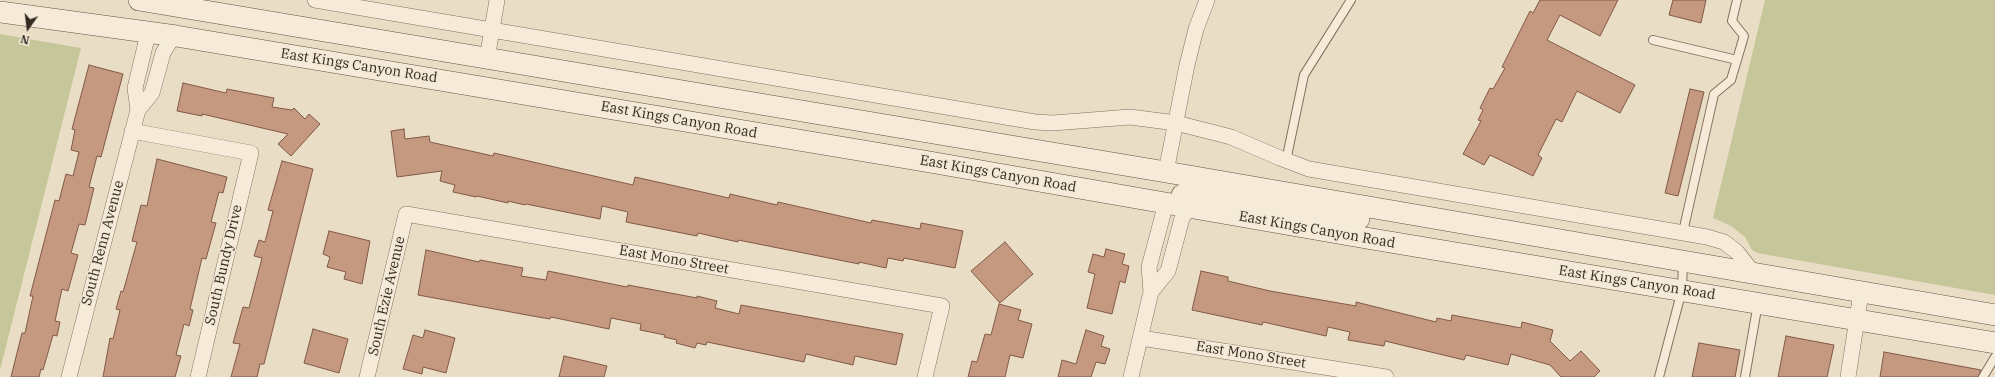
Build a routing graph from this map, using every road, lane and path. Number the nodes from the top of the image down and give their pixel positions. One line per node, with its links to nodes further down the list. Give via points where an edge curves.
1 (139, 0): 10 (main road, East Kings Canyon Road)
2 (315, 0): 8 (street)
3 (497, 0): 8 (street)
4 (1207, 0): 16 (street, via 1196,29)
5 (1351, 0): 19 (lane, via 1304,75)
6 (1737, 0): 14 (lane, via 1732,22 1744,36)
7 (0, 12): 9 (main road, East Kings Canyon Road)
8 (492, 30): 13 (street); 16 (street, via 1036,122 1053,124 1130,118)
9 (151, 32): 10 (main road, via 165,22 186,21 293,37); 11 (main road, East Kings Canyon Road); 15 (street, South Renn Avenue, via 146,42 135,88)
10 (335, 33): 13 (main road, East Kings Canyon Road)
11 (176, 36): 15 (street, South Renn Avenue, via 163,53 152,93); 18 (main road, East Kings Canyon Road)
12 (1653, 40): 14 (lane)
13 (487, 59): 20 (main road, East Kings Canyon Road)
14 (1737, 60): 25 (lane, via 1731,80 1714,94)
15 (138, 110): 17 (street, South Renn Avenue)
16 (1176, 123): 19 (street, via 1231,137); 20 (street)
17 (132, 131): 38 (street, South Renn Avenue); 39 (street, South Bundy Drive, via 251,153)
18 (924, 161): 20 (main road, via 968,155 1145,185 1161,180); 21 (main road, East Kings Canyon Road)
19 (1286, 161): 25 (street, via 1309,169)
20 (1166, 172): 24 (main road, East Kings Canyon Road)
21 (1166, 203): 22 (main road, East Kings Canyon Road); 24 (main road, via 1177,196 1196,194 1354,220); 29 (street, via 1149,267)
22 (1189, 208): 28 (main road, East Kings Canyon Road); 29 (street, via 1182,218 1168,271)
23 (406, 214): 40 (street, South Ezie Avenue); 41 (street, East Mono Street, via 942,306)
24 (1400, 214): 26 (main road, East Kings Canyon Road)
25 (1683, 232): 27 (street, via 1724,242 1737,252)
26 (1683, 262): 27 (main road, East Kings Canyon Road); 28 (lane)
27 (1755, 275): 30 (main road, East Kings Canyon Road)
28 (1682, 290): 31 (main road, East Kings Canyon Road); 44 (lane)
29 (1151, 292): 34 (street)
30 (1861, 293): 32 (main road, East Kings Canyon Road); 33 (street)
31 (1758, 303): 33 (main road, East Kings Canyon Road); 45 (lane)
32 (1995, 315)
33 (1857, 320): 35 (main road, East Kings Canyon Road); 46 (street)
34 (1141, 338): 37 (street, East Mono Street); 42 (street)
35 (1995, 343)
36 (1995, 357): 47 (lane)
37 (1334, 373): 43 (street, East Mono Street)
38 (69, 377)
39 (198, 377)
40 (367, 377)
41 (925, 377)
42 (1131, 377)
43 (1386, 377)
44 (1659, 377)
45 (1745, 377)
46 (1848, 377)
47 (1983, 377)

